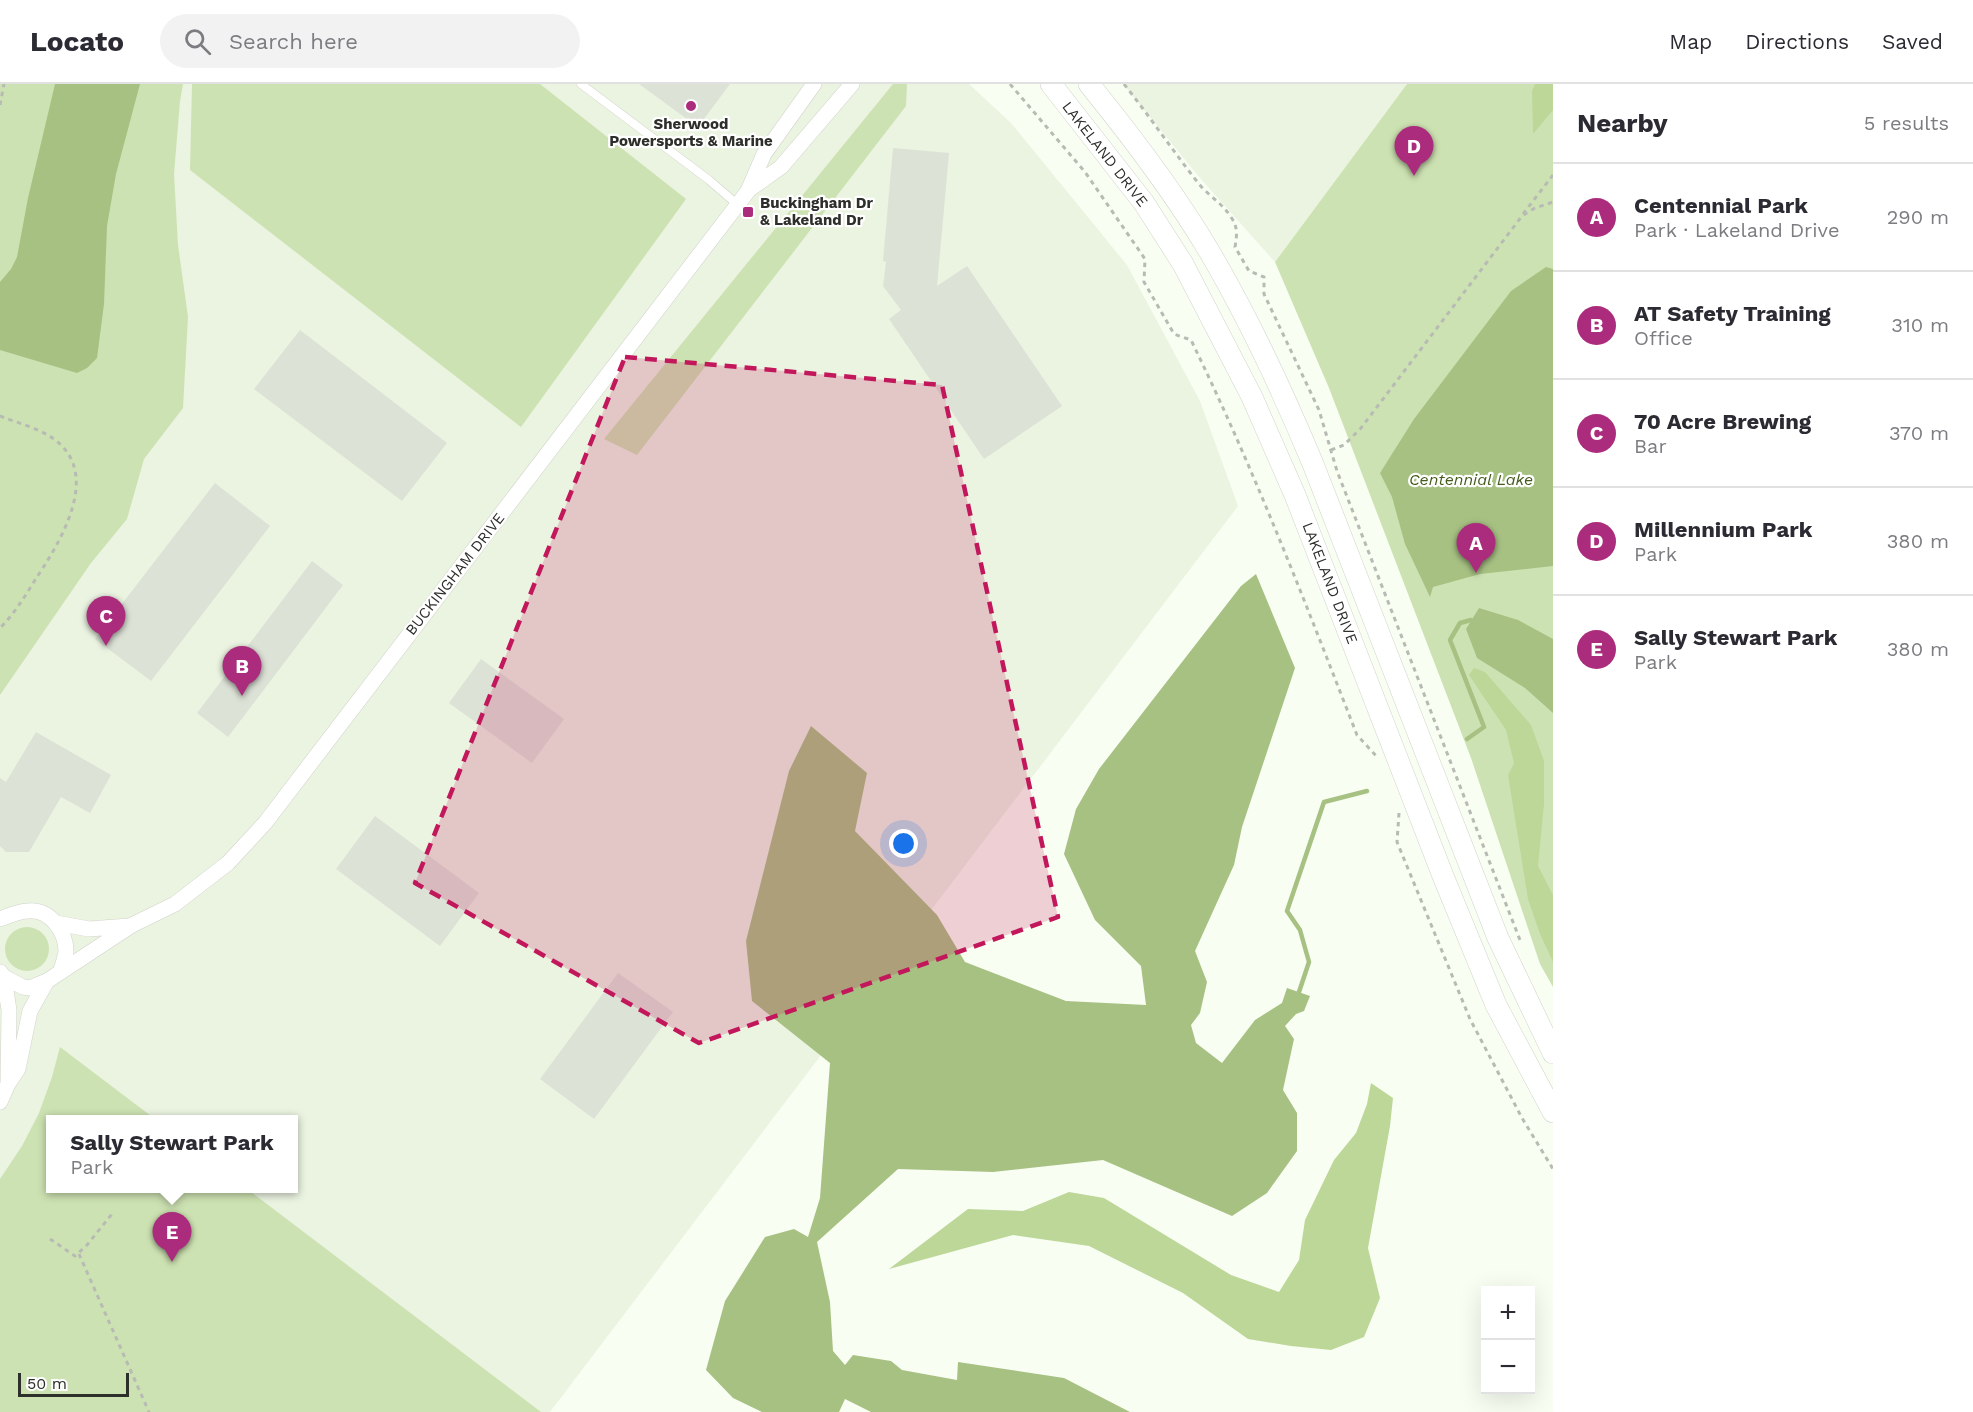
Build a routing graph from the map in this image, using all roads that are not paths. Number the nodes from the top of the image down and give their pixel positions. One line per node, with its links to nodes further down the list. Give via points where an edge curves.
1 (581, 84): 7 (lane)
2 (814, 84): 6 (street, BUCKINGHAM DRIVE, via 764,154)
3 (852, 84): 6 (street, BUCKINGHAM DRIVE, via 781,167)
4 (1051, 84): 17 (main road, LAKELAND DRIVE, via 1144,203 1170,243 1252,397 1296,495 1491,994)
5 (1089, 84): 14 (main road, LAKELAND DRIVE, via 1190,219 1283,393 1498,938)
6 (748, 191): 7 (street, BUCKINGHAM DRIVE)
7 (738, 205): 10 (street, BUCKINGHAM DRIVE, via 265,823 218,871 175,904)
8 (0, 919): 9 (street, BUCKINGHAM DRIVE, via 29,910)
9 (56, 923): 10 (street, BUCKINGHAM DRIVE, via 89,929); 11 (street, via 66,949)
10 (132, 926): 11 (street, BUCKINGHAM DRIVE)
11 (61, 970): 13 (street, BUCKINGHAM DRIVE)
12 (2, 974): 13 (street, via 23,987); 15 (street, via 9,1010)
13 (47, 981): 15 (street, via 30,1011 18,1069)
14 (1553, 1053)
15 (8, 1084): 16 (street)
16 (0, 1102)
17 (1553, 1112)

